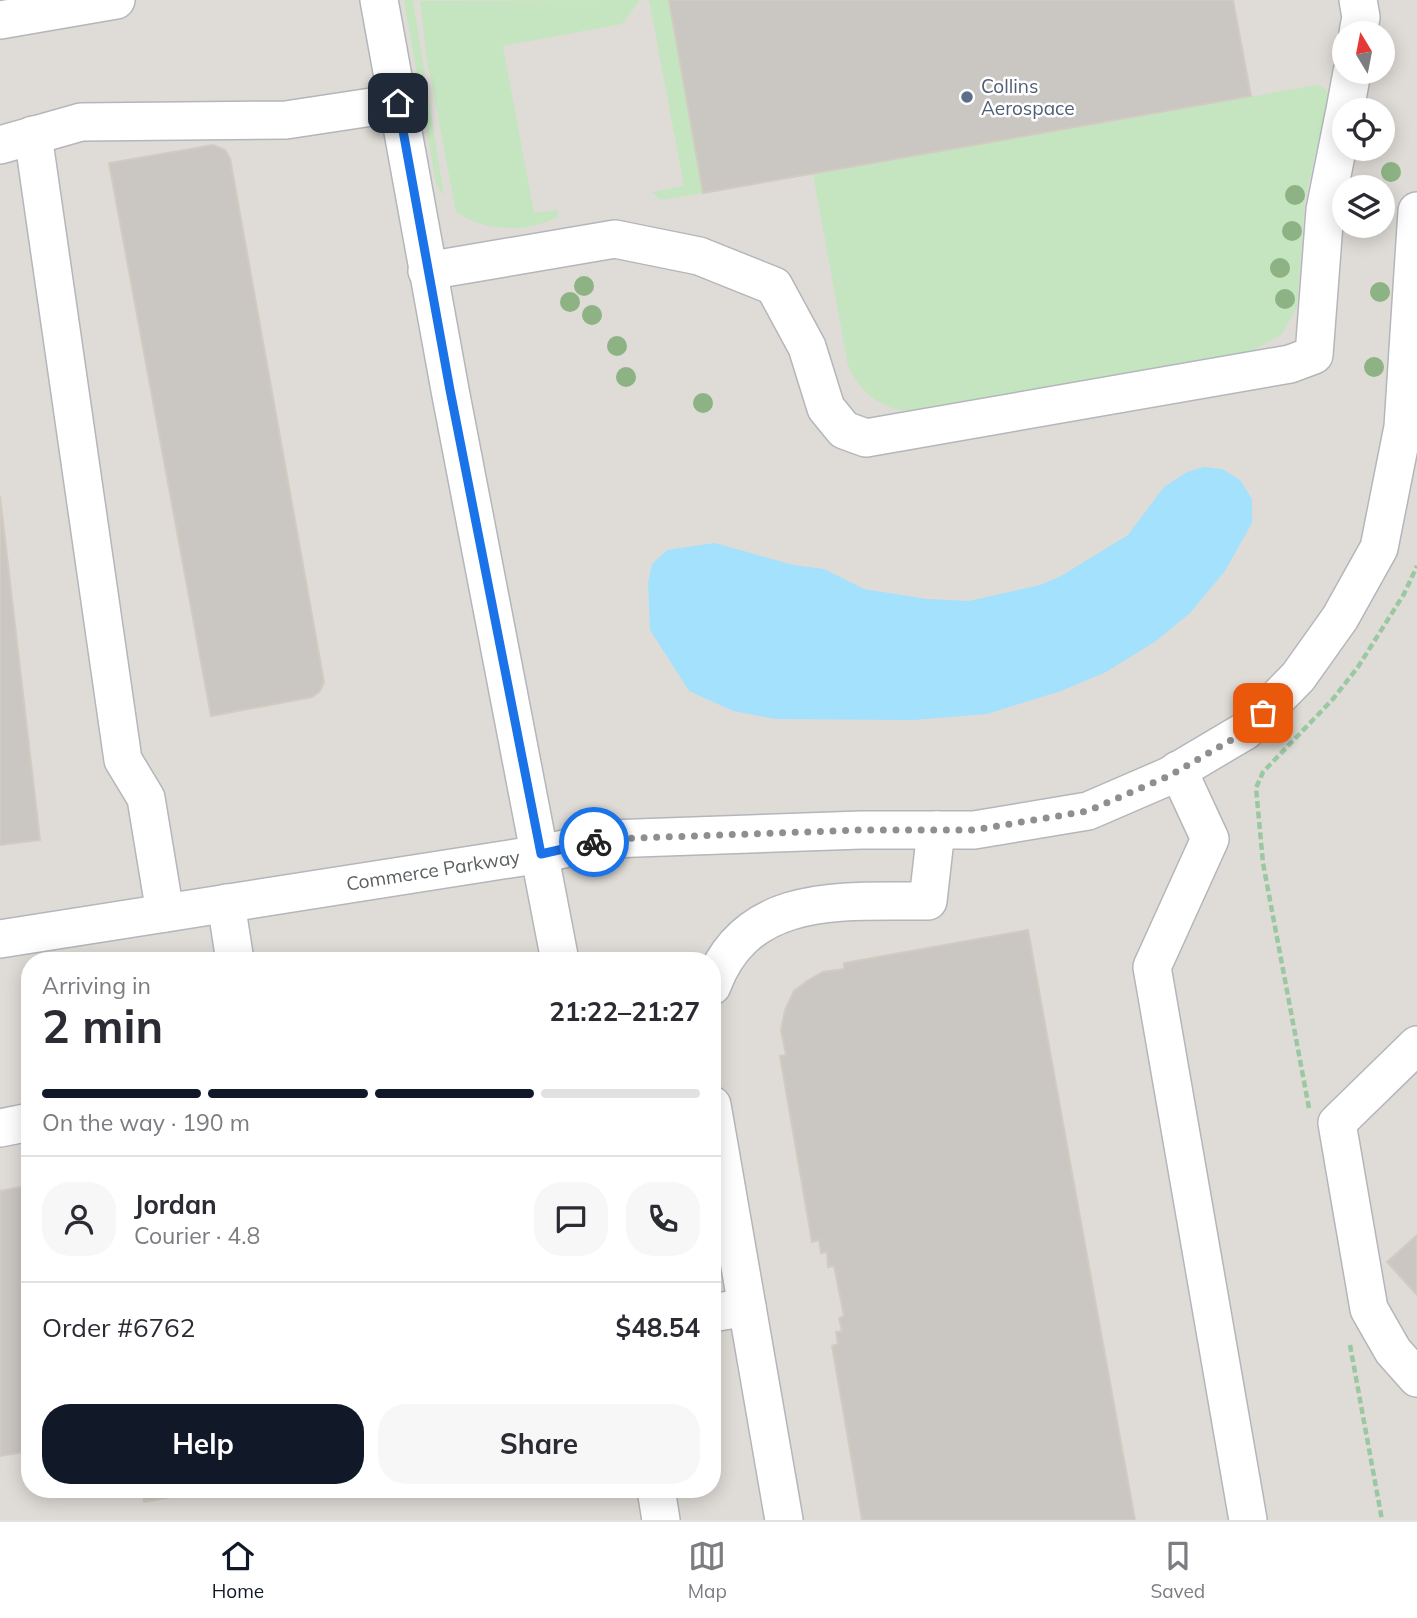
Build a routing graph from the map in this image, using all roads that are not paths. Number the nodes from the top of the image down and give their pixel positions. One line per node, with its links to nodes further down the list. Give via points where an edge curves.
1 (116, 0): 4 (street)
2 (379, 0): 6 (street)
3 (1358, 0): 5 (street)
4 (0, 20)
5 (1360, 21)
6 (398, 103): 7 (street, via 286,120 81,122); 10 (street)
7 (17, 140): 16 (street, via 123,760 146,798)
8 (1335, 161): 10 (street, via 1325,210 1314,355 1290,364 866,438 844,430 826,408 807,347 774,286 699,256 615,239)
9 (1417, 211): 11 (street, Commerce Parkway, via 1403,427)
10 (427, 271): 14 (street)
11 (1405, 485): 12 (street, Commerce Parkway, via 1379,548 1340,618 1298,677 1245,732)
12 (1178, 770): 13 (street, Commerce Parkway, via 1088,811 974,830); 31 (street, via 1210,839 1152,967)
13 (936, 830): 14 (street, Commerce Parkway, via 609,839); 21 (street, via 928,901 816,903 777,915 738,940)
14 (541, 854): 15 (street, Commerce Parkway); 20 (street)
15 (226, 903): 16 (street, Commerce Parkway); 19 (street)
16 (165, 912): 18 (street, Commerce Parkway)
17 (0, 939): 18 (street, Commerce Parkway)
18 (49, 946)
19 (234, 952)
20 (558, 952)
21 (721, 966)
22 (1417, 1045): 27 (street, via 1337,1123 1369,1309 1393,1351)
23 (21, 1124): 24 (street)
24 (0, 1128)
25 (721, 1208): 26 (street)
26 (730, 1310): 30 (street)
27 (1417, 1378)
28 (657, 1498): 29 (street)
29 (661, 1520)
30 (784, 1520)
31 (1248, 1520)

